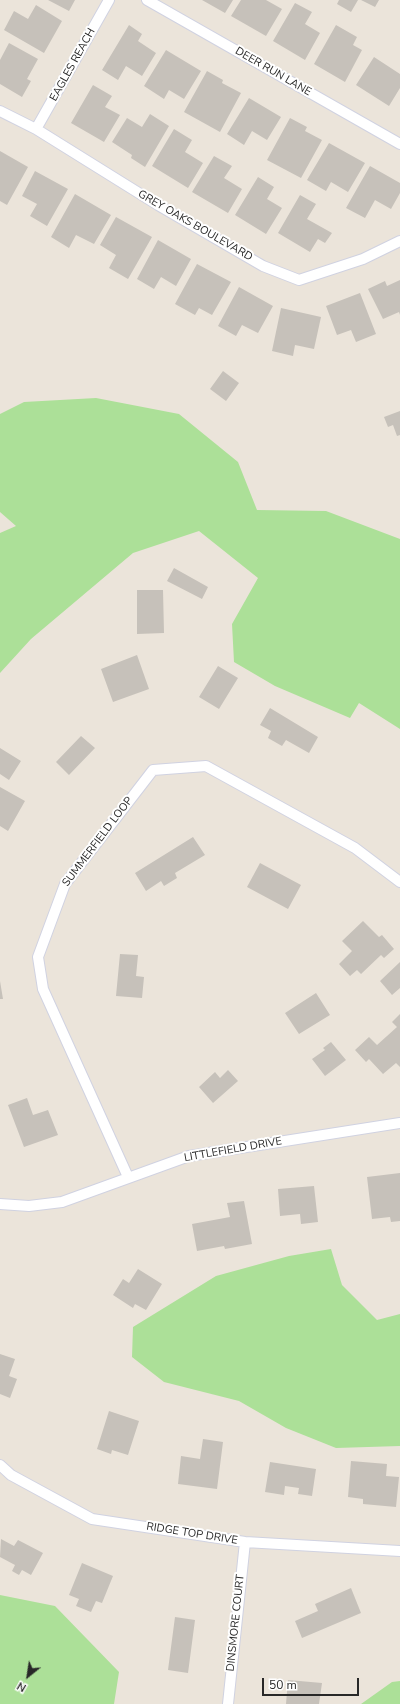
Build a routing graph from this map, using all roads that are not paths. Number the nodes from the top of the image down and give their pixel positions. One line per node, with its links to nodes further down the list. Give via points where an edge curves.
1 (110, 0): 4 (street, EAGLES REACH)
2 (147, 0): 5 (street, DEER RUN LANE)
3 (0, 111): 4 (street, GREY OAKS BOULEVARD)
4 (36, 129): 6 (street, GREY OAKS BOULEVARD, via 158,205 263,266 299,280 363,259)
5 (400, 144)
6 (400, 241)
7 (400, 882): 9 (street, SUMMERFIELD LOOP, via 355,848 206,766 153,770 65,884 38,957 43,989)
8 (400, 1123): 9 (street, LITTLEFIELD DRIVE, via 189,1156)
9 (128, 1177): 10 (street, LITTLEFIELD DRIVE, via 62,1202 29,1206)
10 (0, 1204)
11 (0, 1465): 12 (street, RIDGE TOP DRIVE, via 11,1475 92,1519)
12 (245, 1542): 13 (street, RIDGE TOP DRIVE); 14 (street, DINSMORE COURT)
13 (400, 1551)
14 (228, 1704)

